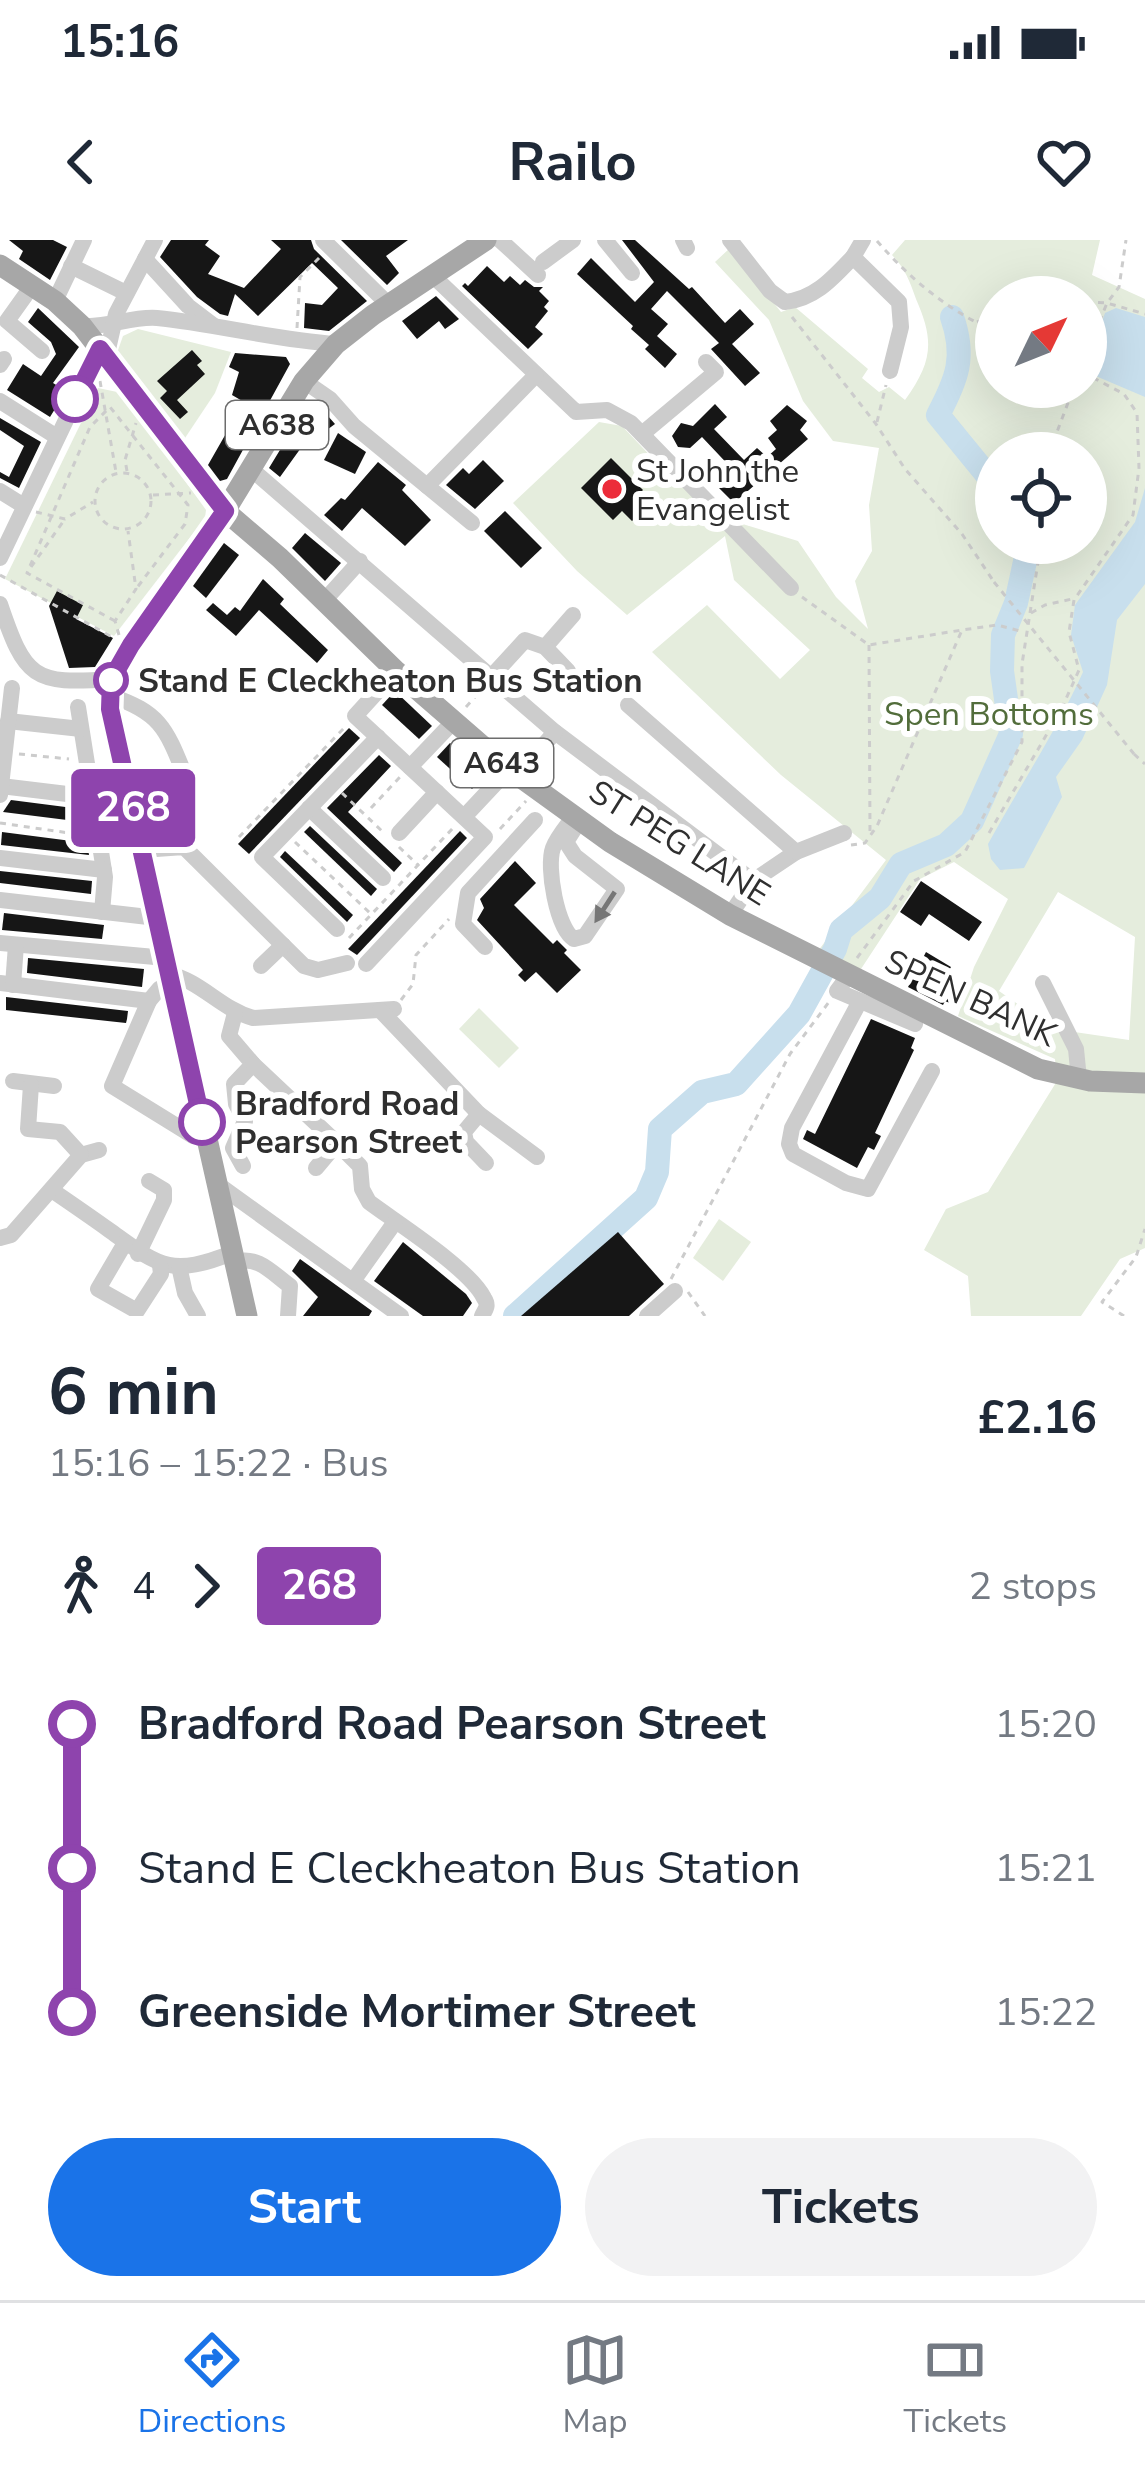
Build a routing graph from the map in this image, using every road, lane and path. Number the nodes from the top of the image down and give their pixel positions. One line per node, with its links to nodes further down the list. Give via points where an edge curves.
1 (84, 240): 16 (street)
2 (155, 240): 14 (street)
3 (486, 240): 12 (main road, A638)
4 (500, 240): 10 (street, via 541,269)
5 (605, 240): 17 (street)
6 (730, 240): 20 (street)
7 (862, 240): 13 (street)
8 (876, 240): 26 (path, via 900,268)
9 (1126, 240): 23 (path, via 1119,287)
10 (562, 242)
11 (326, 244): 24 (street); 30 (path, via 300,277)
12 (453, 247): 18 (main road, A638)
13 (853, 257): 20 (street, via 801,301); 35 (street, via 899,302)
14 (145, 259): 21 (street); 29 (street)
15 (0, 265): 19 (main road, A643)
16 (71, 266): 21 (street); 22 (street)
17 (632, 273)
18 (431, 274): 24 (main road, A638); 37 (street)
19 (32, 286): 22 (main road, A643); 32 (street, via 7,321)
20 (770, 291): 42 (path)
21 (126, 292): 27 (street)
22 (55, 301): 28 (main road, A643)
23 (1107, 303): 25 (path)
24 (388, 304): 31 (main road, A638)
25 (1145, 314)
26 (975, 322)
27 (116, 323): 28 (street); 29 (street, via 155,318); 33 (street)
28 (82, 326): 33 (main road, A643)
29 (218, 329): 30 (street)
30 (298, 342): 31 (street); 36 (street, via 310,353)
31 (336, 344): 36 (main road, A638)
32 (42, 351)
33 (100, 356): 40 (main road, A643); 41 (path); 45 (street)
34 (706, 362): 44 (street, via 716,372)
35 (890, 371): 42 (path)
36 (309, 375): 46 (main road, A638); 49 (street, via 354,426)
37 (536, 375): 44 (street, via 576,412 607,410); 49 (street)
38 (1107, 385): 69 (path, via 1137,413 1133,515)
39 (0, 401): 45 (street)
40 (140, 402): 43 (path); 50 (main road, A643)
41 (106, 409): 43 (path); 48 (path); 57 (path, via 90,427)
42 (876, 424): 94 (path, bridge)
43 (133, 432): 47 (path); 52 (path)
44 (642, 434): 67 (street)
45 (57, 436): 55 (street)
46 (250, 468): 56 (main road, A638); 62 (street)
47 (127, 473): 48 (path); 53 (path)
48 (116, 474): 54 (path, via 101,483)
49 (428, 486): 59 (street)
50 (208, 488): 52 (path); 56 (main road, A643)
51 (0, 491): 55 (street)
52 (181, 494): 53 (path); 68 (path, via 185,524)
53 (151, 495): 60 (path, via 149,514)
54 (95, 501): 58 (path); 60 (path, via 101,519)
55 (24, 507): 57 (path); 61 (street)
56 (225, 511): 70 (main road, ST PEG LANE / A643); 83 (main road, A638, via 131,645)
57 (52, 516): 58 (path); 64 (path)
58 (64, 519): 64 (path)
59 (472, 523)
60 (128, 530): 68 (path)
61 (0, 558)
62 (360, 561): 70 (street); 81 (street)
63 (1038, 564): 72 (path)
64 (27, 573): 66 (path); 74 (path)
65 (0, 575): 66 (path)
66 (19, 586): 74 (path, via 120,641)
67 (791, 588): 77 (path)
68 (136, 589): 74 (path)
69 (1074, 600): 72 (path); 111 (path, via 1069,632 1079,670)
70 (323, 602): 79 (main road, ST PEG LANE / A643)
71 (0, 604): 83 (street, via 18,654 38,676)
72 (1030, 614): 76 (path)
73 (574, 615): 78 (street)
74 (116, 622)
75 (962, 630): 76 (path, via 998,625); 77 (path); 77 (path, via 870,835)
76 (1027, 633): 138 (path, via 1022,742 965,852 914,881)
77 (869, 645)
78 (545, 647): 80 (street); 81 (street, via 526,640)
79 (396, 671): 86 (street); 88 (main road, ST PEG LANE / A643)
80 (568, 671)
81 (492, 676): 88 (path); 90 (street)
82 (12, 688): 87 (street)
83 (111, 688): 97 (street, via 158,720); 117 (main road)
84 (628, 705): 118 (street)
85 (78, 706): 89 (street)
86 (355, 716): 91 (street); 113 (path)
87 (8, 721): 89 (street); 92 (street)
88 (453, 722): 95 (street); 96 (main road, ST PEG LANE / A643)
89 (81, 729): 93 (street)
90 (555, 732): 96 (street); 123 (street)
91 (378, 737): 95 (street); 98 (street)
92 (5, 752): 93 (path); 99 (street)
93 (86, 761): 103 (street)
94 (1145, 764)
95 (410, 767): 101 (street); 105 (path)
96 (514, 772): 100 (main road, ST PEG LANE / A643); 106 (street)
97 (184, 773)
98 (332, 784): 104 (street); 115 (path)
99 (1, 786): 102 (street); 103 (street)
100 (537, 789): 107 (main road, ST PEG LANE / A643); 114 (path)
101 (437, 792): 106 (street); 115 (street)
102 (0, 795)
103 (92, 797): 112 (street)
104 (309, 808): 109 (street); 122 (street)
105 (371, 808)
106 (464, 817): 114 (street); 120 (path)
107 (577, 818): 116 (street); 116 (street, one-way to 116, via 566,842 616,889 585,937 574,939 561,927); 128 (main road, ST PEG LANE / A643)
108 (0, 823): 112 (path)
109 (285, 832): 126 (path); 130 (street, via 262,856)
110 (844, 833): 118 (street)
111 (989, 833)
112 (98, 837): 121 (street)
113 (239, 837)
114 (485, 837): 135 (street)
115 (395, 838): 120 (path)
116 (553, 846): 133 (street, via 529,828 468,893 463,924)
117 (142, 850): 129 (main road); 132 (street, via 184,848)
118 (796, 852): 123 (street)
119 (0, 858): 121 (street)
120 (418, 866): 126 (path)
121 (104, 871): 125 (street)
122 (383, 878)
123 (753, 881): 128 (street)
124 (0, 900): 125 (street)
125 (102, 912): 129 (street)
126 (371, 914): 130 (path)
127 (455, 914): 143 (path, via 416,955 413,984)
128 (730, 915): 138 (main road, ST PEG LANE / A643)
129 (157, 918): 137 (main road)
130 (341, 936)
131 (8, 944): 137 (street); 140 (street)
132 (283, 945): 134 (street, via 318,970); 136 (street)
133 (485, 947)
134 (346, 962)
135 (366, 964)
136 (261, 966)
137 (168, 972): 141 (street); 144 (street); 152 (main road)
138 (843, 979): 142 (street); 148 (main road, SPEN BANK / A643, via 1038,1069); 176 (path, via 790,1054 670,1278)
139 (1043, 983): 148 (street, via 1076,1049)
140 (6, 984): 141 (street)
141 (149, 1001): 152 (street, via 112,1086 193,1136)
142 (860, 1001): 145 (street); 147 (street, via 792,1128 793,1154 868,1189)
143 (387, 1010): 144 (street); 151 (street)
144 (244, 1016): 146 (street, via 229,1036)
145 (915, 1024)
146 (254, 1064): 153 (street); 156 (street, via 234,1084 245,1121 233,1148)
147 (932, 1071)
148 (1079, 1078): 149 (main road, SPEN BANK / A643)
149 (1145, 1082)
150 (54, 1086): 160 (street, via 22,1083 28,1129 60,1132 90,1152)
151 (479, 1114): 154 (street); 155 (street, via 464,1132)
152 (204, 1134): 159 (main road)
153 (338, 1143): 157 (street); 161 (street, via 360,1166 369,1202)
154 (537, 1156)
155 (486, 1163)
156 (243, 1166)
157 (316, 1168)
158 (149, 1181): 164 (street, via 164,1190 164,1200)
159 (215, 1182): 165 (main road); 168 (street)
160 (53, 1191): 163 (street); 164 (street)
161 (395, 1222): 168 (street); 174 (street, via 484,1297)
162 (1145, 1229): 177 (path, via 1136,1257 1102,1302)
163 (0, 1238)
164 (131, 1248): 166 (street); 166 (street, via 98,1289 137,1311)
165 (233, 1257): 167 (street); 171 (main road); 172 (street, via 260,1263 290,1286)
166 (160, 1265): 167 (street)
167 (179, 1265): 170 (street)
168 (353, 1281): 173 (street)
169 (675, 1292): 175 (street)
170 (199, 1316)
171 (248, 1316)
172 (288, 1316)
173 (401, 1316)
174 (482, 1316)
175 (647, 1316)
176 (705, 1316)
177 (1124, 1316)

